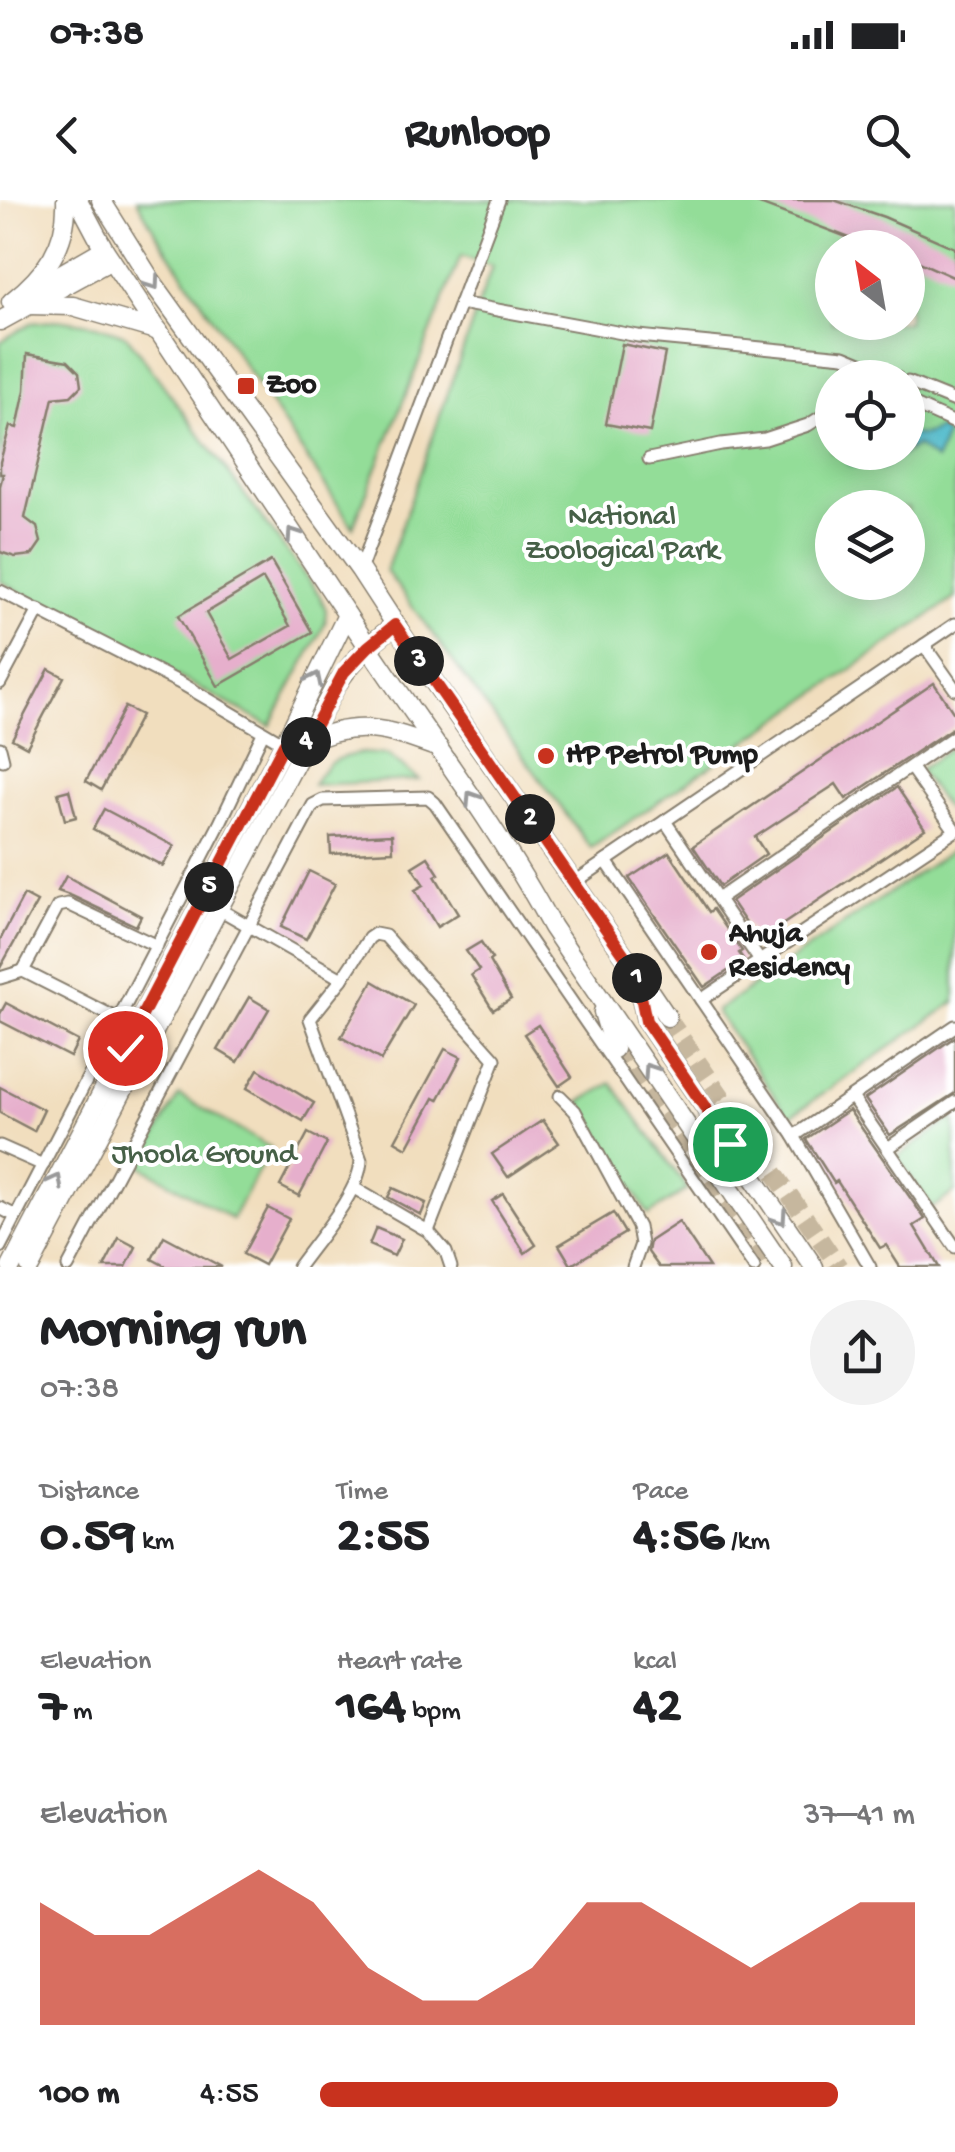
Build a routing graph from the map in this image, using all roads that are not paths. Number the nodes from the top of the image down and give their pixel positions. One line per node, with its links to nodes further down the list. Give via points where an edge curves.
1 (66, 200): 7 (main road, via 55,255)
2 (78, 200): 5 (main road)
3 (101, 200): 17 (main road, one-way to 17)
4 (499, 200): 6 (street)
5 (108, 255): 7 (main road); 9 (main road)
6 (460, 303): 10 (street, via 638,336); 17 (street)
7 (14, 305): 8 (main road); 9 (main road, via 74,306)
8 (0, 322)
9 (159, 332): 21 (main road, one-way to 9)
10 (854, 360)
11 (925, 389): 12 (street)
12 (955, 401)
13 (925, 409): 15 (street)
14 (815, 421): 16 (street, via 765,439)
15 (955, 422)
16 (649, 459)
17 (360, 570): 19 (main road)
18 (0, 591): 20 (street)
19 (376, 597): 21 (main road); 23 (main road)
20 (40, 610): 26 (street); 28 (street)
21 (348, 615): 25 (main road); 30 (main road, one-way to 21)
22 (955, 624): 24 (street)
23 (395, 625): 25 (main road); 37 (main road)
24 (924, 645): 27 (street); 34 (street)
25 (368, 647): 31 (main road, via 344,672); 32 (main road)
26 (0, 683)
27 (955, 689)
28 (263, 733): 30 (street); 41 (street)
29 (955, 736): 33 (street)
30 (284, 744): 31 (street); 66 (main road, one-way to 30)
31 (304, 748): 32 (main road, via 327,734 370,728); 39 (main road)
32 (439, 748): 47 (main road, one-way to 32)
33 (911, 768): 35 (street); 38 (street)
34 (665, 821): 36 (street); 38 (street)
35 (955, 830): 42 (street)
36 (606, 860): 37 (street); 48 (street)
37 (575, 882): 44 (main road)
38 (718, 899): 42 (street)
39 (219, 909): 40 (street); 67 (main road)
40 (249, 926): 46 (street); 68 (street); 72 (street, via 317,802 432,798)
41 (157, 946): 43 (street, via 62,903); 50 (street)
42 (760, 961): 48 (street)
43 (22, 971): 45 (street); 50 (street)
44 (636, 972): 49 (main road); 74 (main road, one-way to 74, via 646,1021)
45 (0, 978)
46 (342, 979): 60 (street, via 310,1023 361,1160); 63 (street, via 370,938 385,936 495,1060)
47 (597, 993): 52 (main road); 73 (main road, one-way to 47)
48 (701, 1000): 56 (street)
49 (667, 1017)
50 (118, 1019): 59 (street)
51 (955, 1026): 54 (street)
52 (614, 1049)
53 (560, 1096): 71 (street, via 638,1227 641,1244)
54 (852, 1097): 56 (street); 58 (street)
55 (954, 1106): 58 (street)
56 (794, 1136): 75 (street)
57 (0, 1146): 59 (street)
58 (888, 1148): 65 (street)
59 (43, 1165): 62 (street)
60 (354, 1188): 63 (street); 69 (street)
61 (0, 1208): 62 (street)
62 (16, 1216): 64 (street)
63 (428, 1231): 70 (street)
64 (0, 1246)
65 (955, 1247)
66 (11, 1267)
67 (30, 1267)
68 (68, 1267)
69 (298, 1267)
70 (452, 1267)
71 (633, 1267)
72 (754, 1267)
73 (782, 1267)
74 (814, 1267)
75 (870, 1267)

